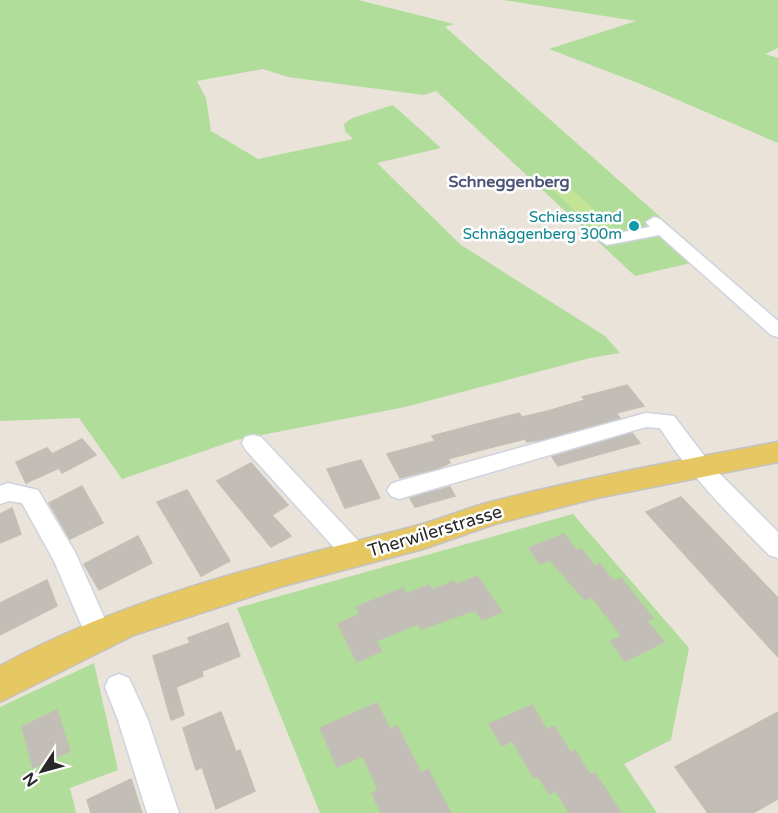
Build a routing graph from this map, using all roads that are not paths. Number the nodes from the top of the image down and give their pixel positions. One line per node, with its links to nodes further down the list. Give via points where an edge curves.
1 (607, 240): 2 (street, via 658,226)
2 (778, 331)
3 (253, 443): 9 (street)
4 (778, 452): 5 (main road, Therwilerstrasse)
5 (699, 466): 6 (street, via 666,421 646,420); 8 (street); 9 (main road, Therwilerstrasse, via 491,513)
6 (399, 490)
7 (0, 495): 10 (street, via 8,492 30,496 66,559)
8 (778, 548)
9 (356, 555): 10 (main road, Therwilerstrasse, via 212,594)
10 (99, 635): 11 (main road, Therwilerstrasse)
11 (0, 685)
12 (119, 687): 13 (street)
13 (163, 813)

